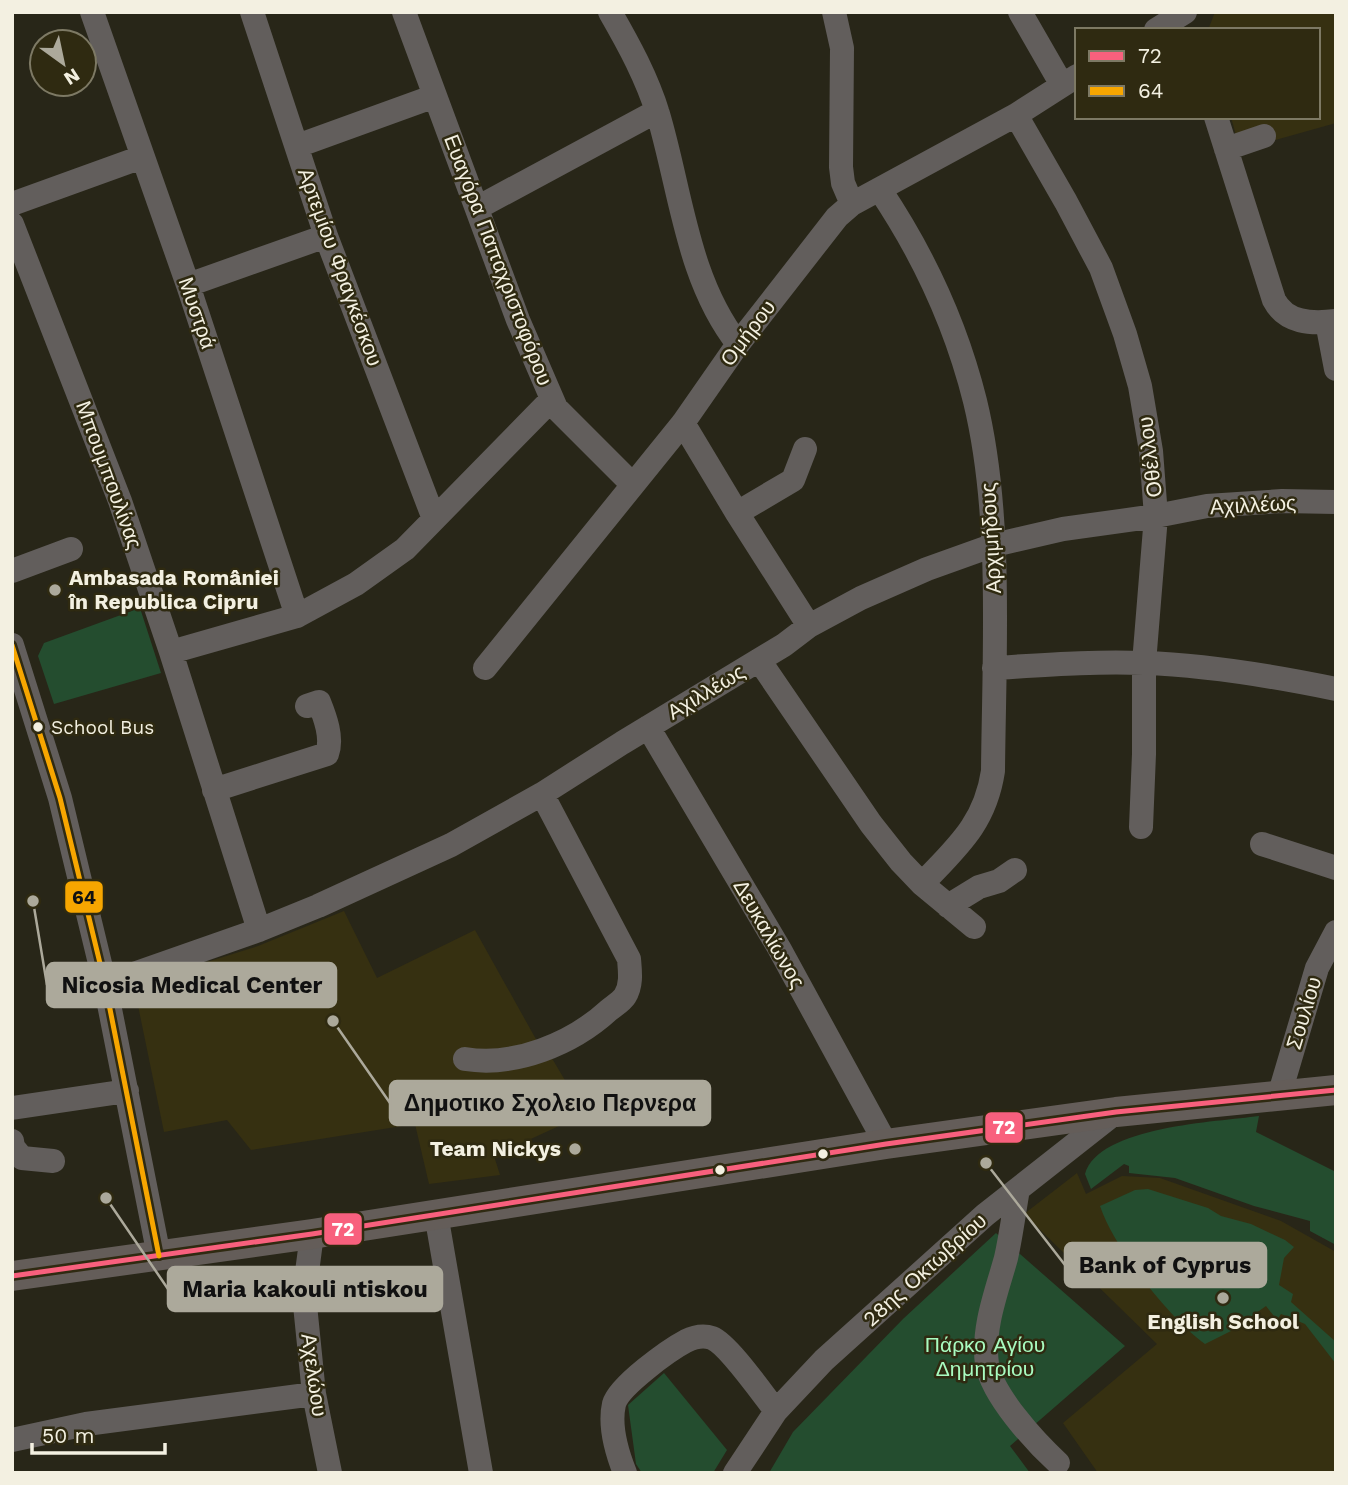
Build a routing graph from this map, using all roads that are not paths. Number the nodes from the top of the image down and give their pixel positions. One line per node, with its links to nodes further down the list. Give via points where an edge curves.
1 (92, 12): 17 (street, Μυστρά)
2 (252, 12): 15 (street, Αρτεμίου Φραγκέσκου)
3 (404, 12): 10 (street, Ευαγόρα Παπαχριστοφόρου)
4 (610, 12): 11 (street)
5 (834, 12): 20 (street, via 842,48 841,167)
6 (1020, 12): 9 (street)
7 (1185, 18): 8 (street)
8 (1161, 28)
9 (1069, 81): 12 (street, Ομήρου)
10 (435, 96): 15 (street); 21 (street, Ευαγόρα Παπαχριστοφόρου)
11 (657, 111): 21 (street); 26 (street, via 694,258 721,322)
12 (1016, 115): 18 (street, Ομήρου); 34 (street, Οθέλλου, via 1101,268 1125,334 1140,386)
13 (1217, 119): 16 (street)
14 (1264, 136): 16 (street)
15 (297, 146): 23 (street, Αρτεμίου Φραγκέσκου)
16 (1226, 149): 25 (street, via 1280,312 1294,320)
17 (142, 158): 19 (street); 24 (street, Μυστρά)
18 (880, 190): 20 (street, Ομήρου); 36 (street, Αρχιμήδους, via 924,261 952,328 975,401 988,470)
19 (12, 204)
20 (852, 204): 26 (street, Ομήρου, via 825,230)
21 (477, 208): 28 (street, Ευαγόρα Παπαχριστοφόρου)
22 (12, 223): 42 (street, Μπουμπουλίνας, via 120,500)
23 (326, 236): 24 (street); 35 (street, Αρτεμίου Φραγκέσκου)
24 (188, 285): 39 (street, Μυστρά)
25 (1332, 322): 27 (street)
26 (738, 344): 29 (street, Ομήρου)
27 (1336, 369)
28 (552, 399): 31 (street, Ευαγόρα Παπαχριστοφόρου); 35 (street)
29 (683, 423): 31 (street, Ομήρου); 33 (street)
30 (805, 449): 33 (street, via 793,480)
31 (632, 484): 45 (street, Ομήρου)
32 (1336, 502): 34 (street, Αχιλλέως, via 1237,502)
33 (737, 513): 40 (street)
34 (1156, 516): 36 (street, Αχιλλέως); 44 (street, Οθέλλου)
35 (434, 519): 39 (street, via 405,549 356,584)
36 (993, 545): 40 (street, Αχιλλέως, via 861,598); 46 (street, Αρχιμήδους)
37 (71, 549): 38 (street)
38 (12, 571)
39 (297, 616): 42 (street)
40 (809, 626): 43 (street, Αχιλλέως)
41 (12, 645): 61 (street, via 60,798)
42 (171, 652): 50 (street, Μπουμπουλίνας)
43 (759, 660): 49 (street, Αχιλλέως); 56 (street, via 871,824)
44 (1144, 663): 46 (street); 47 (street, via 1203,667); 52 (street, Οθέλλου)
45 (485, 668)
46 (994, 668): 56 (street, Αρχιμήδους, via 989,793 960,844)
47 (1336, 689)
48 (307, 706): 50 (street, via 319,702 324,713 331,745 327,754)
49 (648, 727): 51 (street, Αχιλλέως); 69 (street, Δευκαλίωνος, via 779,948)
50 (214, 790): 59 (street, Μπουμπουλίνας)
51 (542, 794): 59 (street, Αχιλλέως, via 451,845); 62 (street, via 629,959 631,977 625,996 594,1024 542,1050 486,1062)
52 (1140, 827)
53 (1262, 844): 54 (street)
54 (1336, 868)
55 (1015, 870): 57 (street)
56 (922, 884): 57 (street)
57 (948, 906): 58 (street)
58 (974, 927)
59 (259, 930): 61 (street, Αχιλλέως)
60 (1336, 932): 65 (street, Σουλίου, via 1317,968)
61 (105, 984): 64 (street)
62 (465, 1059)
63 (1336, 1090): 65 (main road)
64 (127, 1091): 66 (street); 74 (street)
65 (1284, 1096): 67 (main road)
66 (12, 1108)
67 (1116, 1112): 69 (main road); 71 (street, 28ης Οκτωβρίου)
68 (12, 1141): 70 (street, via 22,1158)
69 (886, 1143): 72 (main road)
70 (54, 1161)
71 (1017, 1189): 77 (street, 28ης Οκτωβρίου, via 824,1360); 79 (street, via 992,1310 987,1364 1020,1422)
72 (436, 1214): 73 (main road); 81 (street)
73 (312, 1234): 74 (main road); 76 (street, Αχελώου, via 304,1295)
74 (159, 1256): 75 (main road)
75 (12, 1276)
76 (314, 1394): 78 (street, via 86,1424); 80 (street, Αχελώου)
77 (776, 1411): 82 (street, via 713,1338 686,1340 639,1375 614,1403 615,1438); 83 (street, 28ης Οκτωβρίου)
78 (12, 1440)
79 (1058, 1463)
80 (330, 1473)
81 (481, 1473)
82 (625, 1473)
83 (735, 1473)

